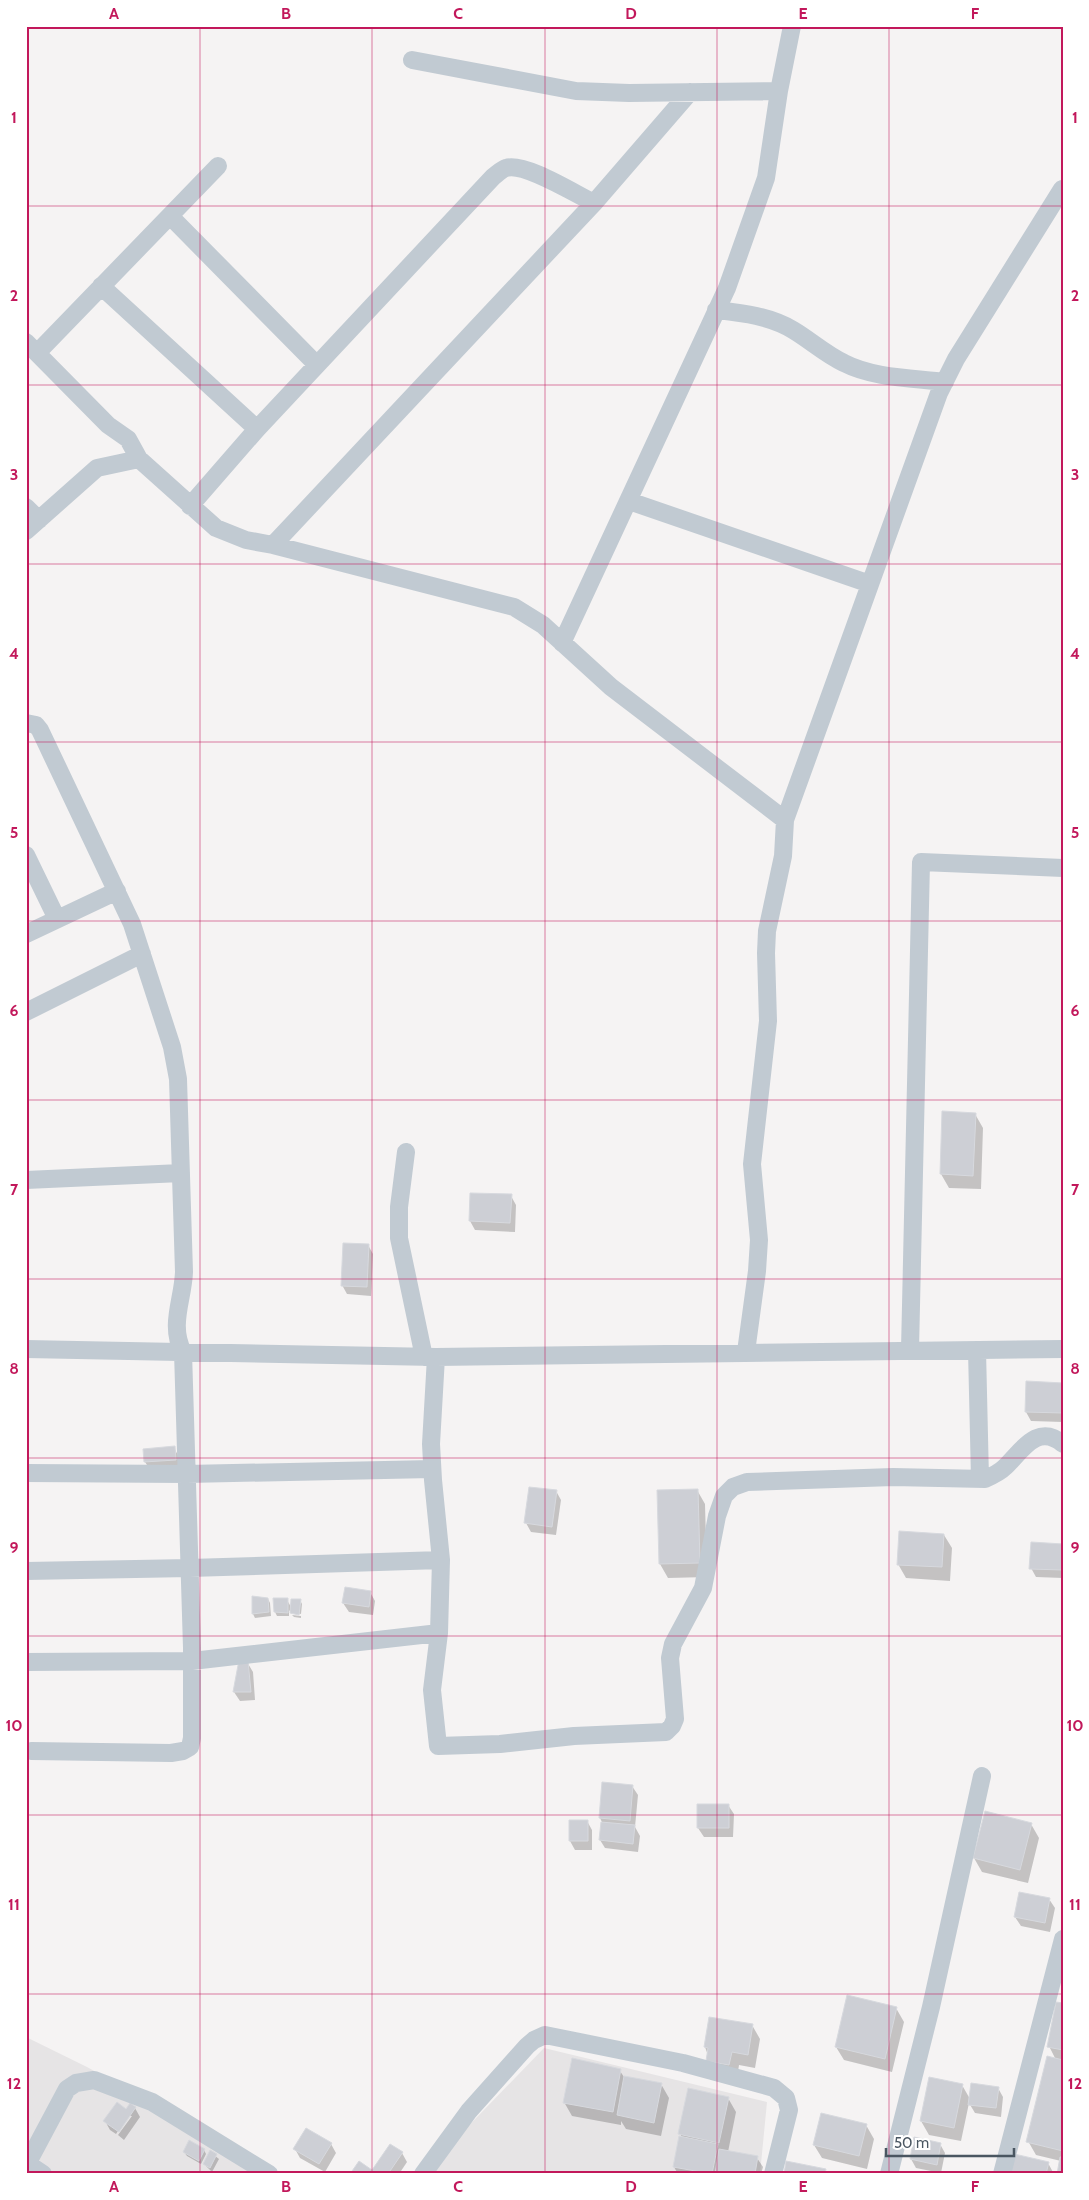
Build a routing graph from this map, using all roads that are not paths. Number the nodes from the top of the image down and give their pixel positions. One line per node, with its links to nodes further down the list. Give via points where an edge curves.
1 (792, 26): 3 (street)
2 (412, 60): 4 (street, via 576,91)
3 (779, 91): 4 (street); 10 (street, via 766,178)
4 (690, 92): 7 (street)
5 (218, 166): 8 (street)
6 (1062, 189): 13 (street, via 956,359)
7 (594, 203): 12 (street, via 518,167 505,168); 19 (street)
8 (170, 216): 9 (street); 12 (street)
9 (101, 286): 11 (street); 14 (street)
10 (716, 310): 13 (street, via 768,318 792,329 845,364 867,372); 16 (street)
11 (32, 348): 15 (street, via 108,425 128,439)
12 (317, 365): 14 (street)
13 (945, 382): 20 (street)
14 (257, 429): 17 (street)
15 (139, 459): 17 (street); 18 (street, via 98,468)
16 (629, 500): 20 (street); 21 (street)
17 (190, 506): 19 (street, via 216,528 246,540)
18 (30, 520)
19 (274, 545): 21 (street, via 514,607)
20 (870, 584): 23 (street)
21 (562, 643): 23 (street, via 611,687)
22 (26, 723): 26 (street, via 36,725 40,730)
23 (785, 820): 39 (street, via 782,856 767,931 768,1021 752,1164 759,1240)
24 (26, 855): 27 (street)
25 (1063, 868): 36 (street, via 921,862)
26 (117, 891): 27 (street); 29 (street)
27 (58, 919): 28 (street)
28 (26, 934)
29 (142, 954): 30 (street); 32 (street, via 172,1047 178,1079)
30 (26, 1012)
31 (406, 1152): 40 (street, via 400,1238)
32 (181, 1173): 33 (street); 38 (street, via 184,1272 176,1329)
33 (26, 1180)
34 (26, 1349): 38 (street)
35 (1063, 1349): 37 (street)
36 (910, 1350): 37 (street); 39 (street)
37 (978, 1350): 45 (street)
38 (183, 1352): 40 (street); 44 (street)
39 (746, 1352): 40 (street)
40 (430, 1357): 42 (street)
41 (1063, 1444): 45 (street, via 1051,1437 1032,1440 998,1473)
42 (432, 1469): 44 (street); 46 (street)
43 (26, 1472): 44 (street)
44 (187, 1474): 47 (street)
45 (980, 1479): 49 (street, via 837,1478 747,1482 733,1487 724,1496 717,1516 703,1588 673,1644 670,1658 675,1719 666,1732 438,1746 432,1690)
46 (441, 1560): 47 (street); 49 (street)
47 (190, 1568): 48 (street); 50 (street)
48 (26, 1571)
49 (439, 1633): 50 (street)
50 (192, 1661): 51 (street); 52 (street, via 192,1738 190,1747 183,1751)
51 (26, 1662)
52 (31, 1751)
53 (982, 1776): 60 (street, via 933,1998)
54 (1063, 1939): 61 (street)
55 (27, 2165): 56 (street); 57 (street, via 67,2089 76,2083 94,2080 152,2102)
56 (43, 2174)
57 (269, 2174)
58 (422, 2174): 59 (street, via 469,2111 527,2046 545,2035 683,2063 774,2088 786,2098 789,2110)
59 (773, 2174)
60 (889, 2174)
61 (1002, 2174)

